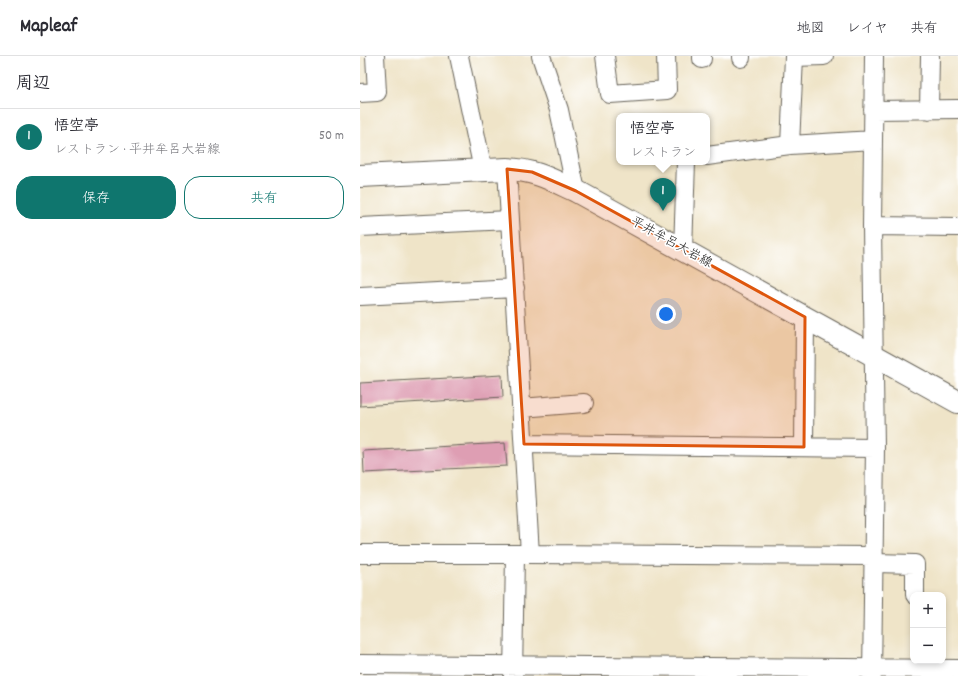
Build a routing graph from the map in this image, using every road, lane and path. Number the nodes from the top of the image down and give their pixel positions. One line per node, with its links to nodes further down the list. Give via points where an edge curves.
1 (375, 56): 9 (street, via 377,92)
2 (459, 56): 18 (street)
3 (541, 56): 20 (street, via 559,110)
4 (605, 56): 5 (street, via 610,94 667,90)
5 (666, 56)
6 (824, 56): 14 (street, via 794,57)
7 (874, 56): 11 (street)
8 (930, 56): 12 (street)
9 (360, 93)
10 (958, 109): 12 (street)
11 (873, 110): 12 (street); 13 (street)
12 (929, 110)
13 (873, 140): 14 (street); 22 (street)
14 (790, 145): 15 (street)
15 (710, 156)
16 (686, 165): 25 (street)
17 (507, 169): 18 (main road, 平井牟呂大岩線); 20 (main road, 平井牟呂大岩線, via 532,172); 21 (street)
18 (483, 170): 19 (main road, 平井牟呂大岩線)
19 (360, 176)
20 (576, 191): 25 (main road, 平井牟呂大岩線)
21 (510, 220): 23 (street); 26 (street)
22 (872, 226): 24 (street); 29 (street)
23 (360, 227)
24 (958, 227)
25 (683, 250): 28 (main road, 平井牟呂大岩線)
26 (515, 288): 27 (street); 32 (street)
27 (360, 296)
28 (805, 317): 29 (main road, 平井牟呂大岩線); 34 (street)
29 (874, 355): 30 (main road, 平井牟呂大岩線); 35 (street)
30 (958, 402)
31 (584, 403): 32 (street)
32 (522, 408): 33 (street)
33 (524, 444): 34 (street); 37 (street)
34 (804, 448): 35 (street)
35 (875, 448): 38 (street)
36 (360, 554): 37 (street)
37 (522, 554): 38 (street); 44 (street)
38 (874, 560): 39 (street, via 915,564); 46 (street)
39 (915, 592)
40 (360, 664): 43 (street)
41 (915, 668): 42 (street); 46 (street)
42 (958, 669)
43 (443, 670): 44 (street)
44 (513, 671): 45 (street)
45 (719, 672): 46 (street)
46 (872, 672)

